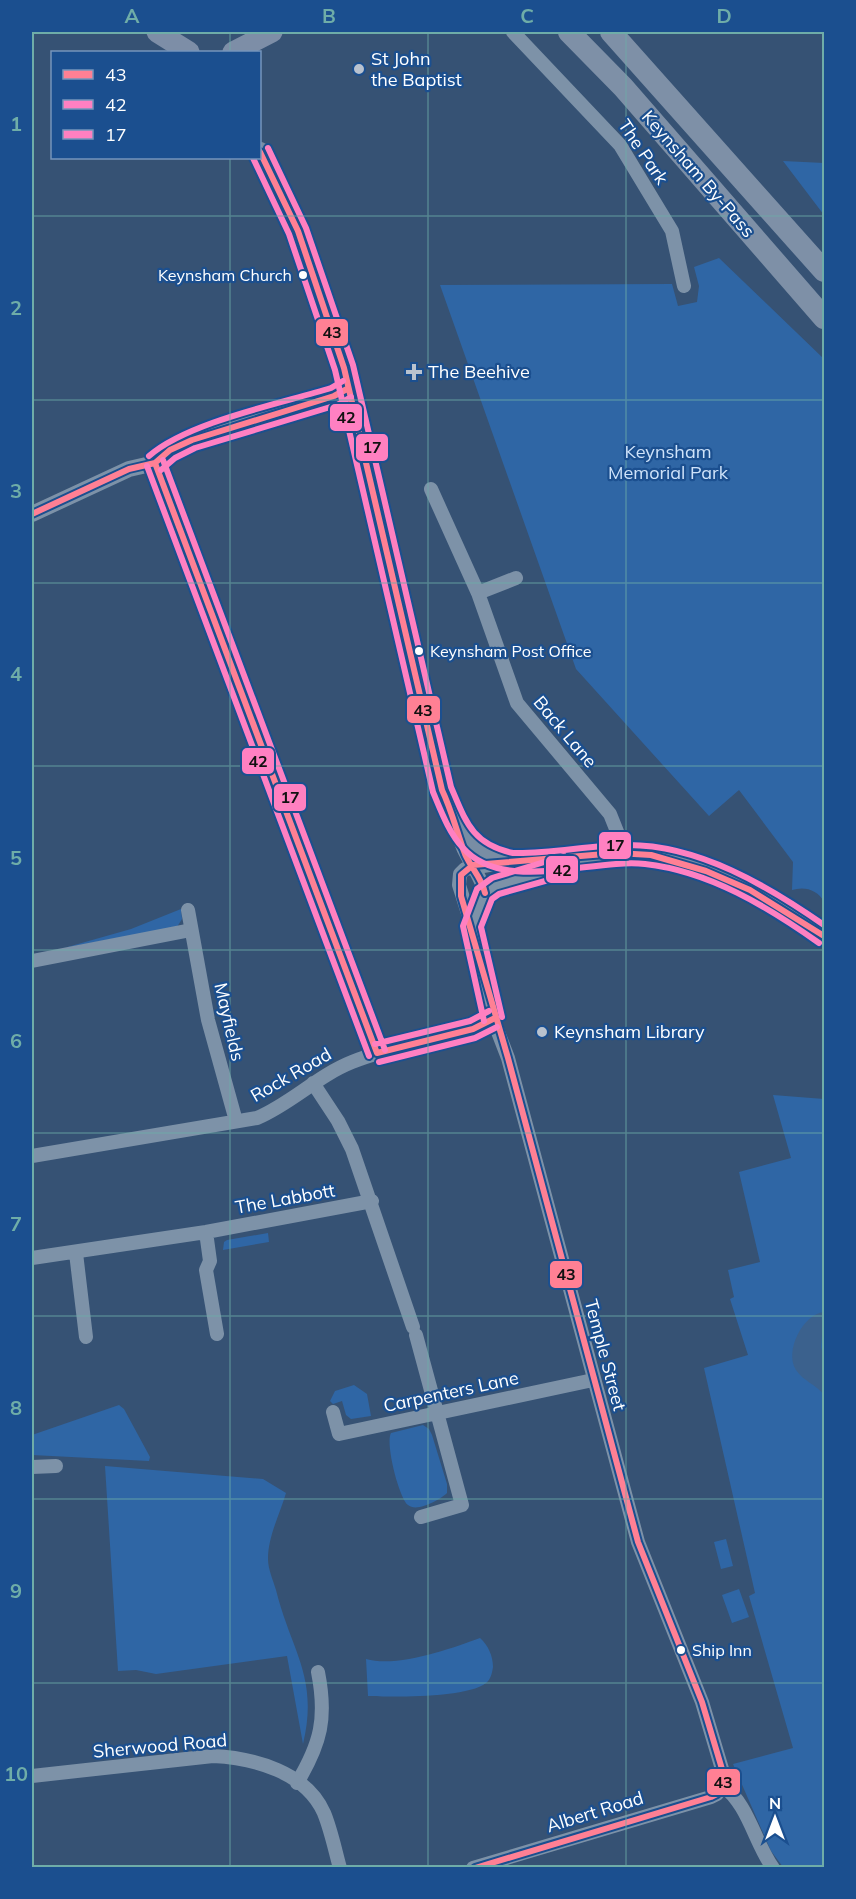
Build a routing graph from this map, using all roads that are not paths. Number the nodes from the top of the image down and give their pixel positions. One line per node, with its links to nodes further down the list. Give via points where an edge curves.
1 (157, 32): 6 (main road)
2 (272, 32): 7 (main road)
3 (513, 32): 10 (street, The Park, via 620,145 672,231)
4 (569, 32): 11 (highway, Keynsham By-Pass, via 623,87)
5 (611, 32): 9 (highway, Keynsham By-Pass)
6 (187, 51)
7 (235, 51)
8 (261, 154): 12 (main road, via 301,233 344,368)
9 (825, 271)
10 (684, 286)
11 (825, 318)
12 (347, 389): 13 (street, via 324,400 192,440 170,450); 18 (main road, via 442,790)
13 (155, 463): 15 (street, via 129,470); 29 (street)
14 (431, 489): 17 (street, Back Lane)
15 (32, 514)
16 (516, 578): 17 (street)
17 (478, 593): 19 (street, Back Lane, via 517,703 610,814 618,834)
18 (454, 816): 20 (main road, via 477,849); 21 (street, via 459,840)
19 (610, 854): 20 (main road); 22 (street, via 505,881); 26 (main road, via 651,855 706,871 752,890)
20 (511, 863): 21 (street)
21 (473, 866): 22 (street); 24 (street, Temple Street, via 460,874 459,885)
22 (485, 893): 24 (street)
23 (188, 910): 25 (street, Mayfields)
24 (472, 926): 28 (street, Temple Street)
25 (191, 930): 27 (street); 31 (street, Mayfields, via 208,1020)
26 (825, 936)
27 (32, 961)
28 (493, 1019): 29 (street, Rock Road, via 473,1029); 39 (street, Temple Street, via 508,1058)
29 (377, 1053): 30 (street, Rock Road, via 332,1070)
30 (313, 1083): 31 (street, Rock Road, via 278,1109); 33 (street, via 345,1134)
31 (236, 1121): 32 (street, Rock Road)
32 (32, 1156)
33 (372, 1202): 34 (street, The Labbott); 41 (street)
34 (206, 1232): 35 (street, The Labbott); 37 (street, via 210,1261 206,1270)
35 (76, 1252): 36 (street, The Labbott); 38 (street)
36 (32, 1258)
37 (218, 1334)
38 (86, 1337)
39 (593, 1380): 41 (street, Carpenters Lane); 48 (street, Temple Street, via 638,1542 702,1702 724,1771)
40 (333, 1412): 41 (street, Carpenters Lane, via 339,1434)
41 (438, 1414): 44 (street, via 462,1505)
42 (56, 1466): 43 (street)
43 (32, 1467)
44 (421, 1517)
45 (318, 1672): 47 (street, via 323,1696 319,1737 315,1753)
46 (32, 1776): 47 (street, Sherwood Road, via 213,1756 257,1762)
47 (297, 1783): 49 (street, Sherwood Road, via 311,1794 324,1813)
48 (723, 1786): 50 (street, Albert Road, via 711,1797); 51 (street, via 735,1794)
49 (340, 1868)
50 (474, 1868)
51 (773, 1868)

